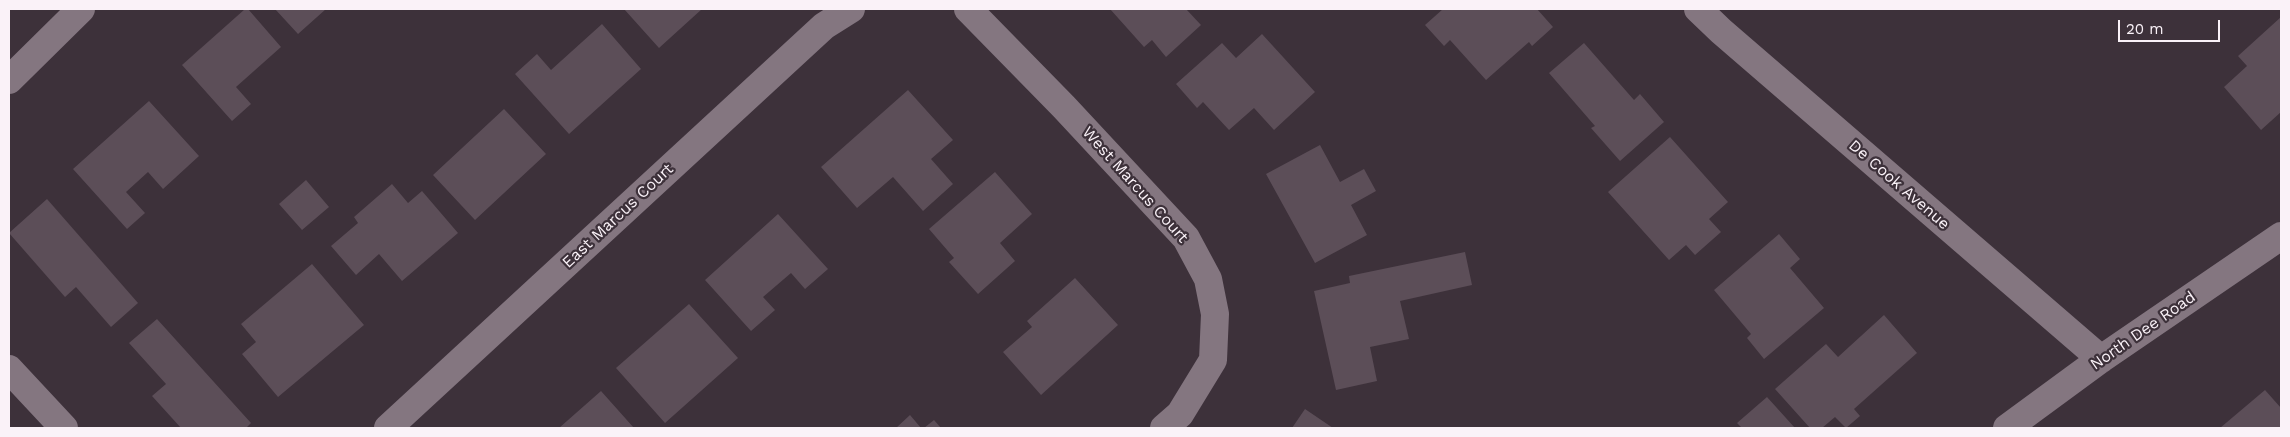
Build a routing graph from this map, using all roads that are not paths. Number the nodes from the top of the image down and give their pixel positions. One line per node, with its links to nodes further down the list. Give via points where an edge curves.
1 (81, 9): 5 (street)
2 (851, 9): 10 (street, East Marcus Court, via 824,26)
3 (968, 9): 11 (street, West Marcus Court, via 1186,238 1208,280 1215,314 1213,360 1180,414)
4 (1698, 9): 7 (street, De Cook Avenue)
5 (9, 80)
6 (2281, 236): 7 (street, North Dee Road)
7 (2101, 359): 12 (street, North Dee Road)
8 (9, 369): 9 (street)
9 (64, 428)
10 (388, 428)
11 (1164, 428)
12 (2007, 428)

